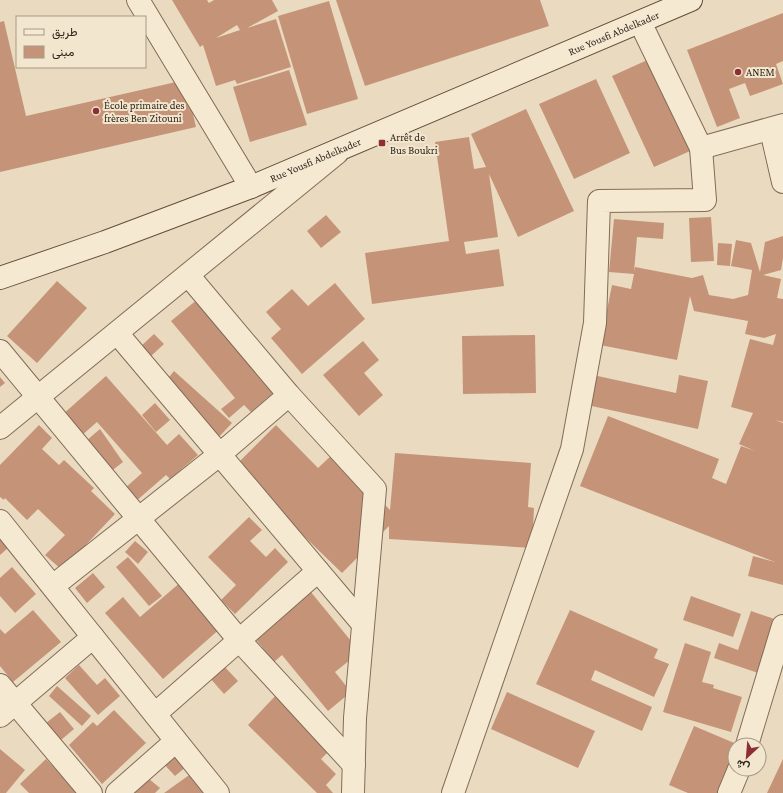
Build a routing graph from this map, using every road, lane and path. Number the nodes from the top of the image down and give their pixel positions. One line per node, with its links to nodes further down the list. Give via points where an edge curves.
1 (138, 0): 8 (street)
2 (691, 0): 3 (street, Rue Yousfi Abdelkader)
3 (640, 22): 5 (street, Rue Yousfi Abdelkader); 6 (street)
4 (777, 127): 6 (street); 7 (street)
5 (344, 147): 8 (street, Rue Yousfi Abdelkader); 9 (street)
6 (701, 148): 36 (street, via 705,200 598,201 595,323 572,448)
7 (783, 182)
8 (251, 187): 10 (street, Rue Yousfi Abdelkader)
9 (188, 275): 11 (street); 13 (street)
10 (0, 278)
11 (116, 333): 14 (street); 16 (street)
12 (0, 351): 14 (street)
13 (289, 395): 16 (street); 21 (street, via 375,488)
14 (37, 398): 15 (street); 17 (street)
15 (0, 428)
16 (219, 455): 17 (street); 19 (street)
17 (138, 519): 20 (street); 24 (street)
18 (0, 521): 20 (street)
19 (318, 571): 21 (street); 24 (street)
20 (53, 586): 23 (street)
21 (362, 623): 30 (street)
22 (783, 626): 28 (street)
23 (93, 637): 26 (street); 27 (street)
24 (239, 640): 27 (street); 30 (street)
25 (0, 685): 26 (street)
26 (8, 709): 32 (street)
27 (155, 714): 29 (street)
28 (749, 737)
29 (176, 741): 33 (street); 34 (street)
30 (354, 765): 35 (street)
31 (735, 777): 37 (street)
32 (91, 793)
33 (117, 793)
34 (218, 793)
35 (353, 793)
36 (453, 793)
37 (729, 793)

